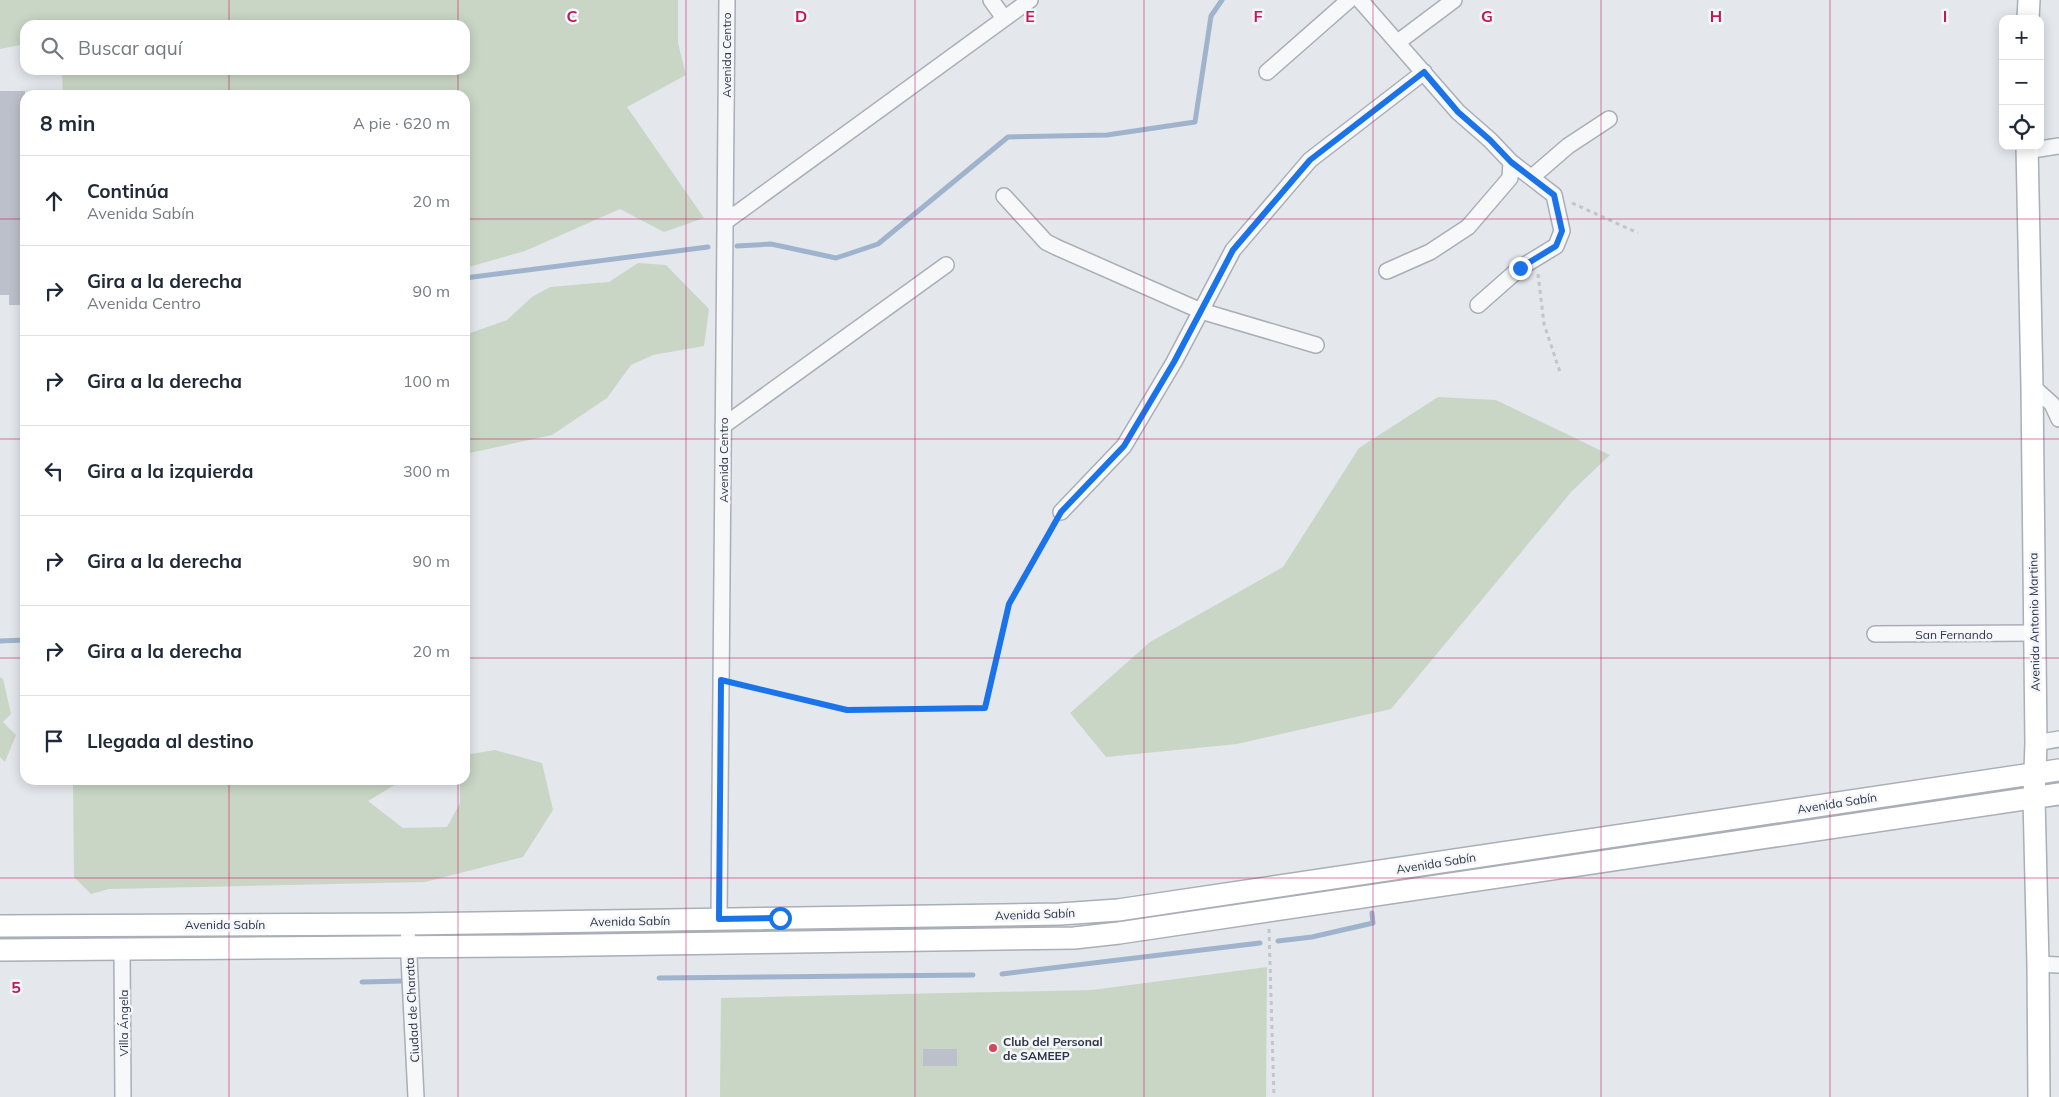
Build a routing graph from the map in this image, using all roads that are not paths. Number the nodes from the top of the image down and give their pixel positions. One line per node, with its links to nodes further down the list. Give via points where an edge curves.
1 (727, 0): 20 (street, Avenida Centro)
2 (991, 0): 9 (street)
3 (1030, 0): 9 (street)
4 (1349, 0): 11 (street)
5 (1360, 0): 10 (street)
6 (1454, 0): 10 (street)
7 (2028, 0): 8 (main road)
8 (2028, 15)
9 (1004, 18): 20 (street)
10 (1398, 42): 12 (street)
11 (1266, 72)
12 (1424, 72): 17 (street, via 1458,112); 24 (street, via 1310,160 1233,250)
13 (1609, 119): 18 (street, via 1568,146)
14 (2059, 146): 15 (street)
15 (2044, 147)
16 (2027, 150): 26 (main road, Avenida Antonio Martina)
17 (1511, 162): 18 (street); 22 (street, via 1510,178 1468,227 1430,252)
18 (1532, 177): 23 (street, via 1554,195 1562,231 1556,246 1520,268)
19 (1004, 196): 24 (street, via 1046,242)
20 (725, 222): 28 (street, Avenida Centro)
21 (946, 265): 28 (street)
22 (1387, 271)
23 (1478, 304)
24 (1201, 311): 25 (street); 29 (street, via 1124,446)
25 (1316, 346)
26 (2032, 386): 27 (street, via 2052,404); 30 (main road, Avenida Antonio Martina)
27 (2059, 419)
28 (723, 426): 38 (street, Avenida Centro)
29 (1061, 512)
30 (2034, 633): 31 (street, San Fernando); 33 (main road, Avenida Antonio Martina)
31 (1875, 634)
32 (2059, 739): 33 (street)
33 (2036, 743): 35 (main road, Avenida Antonio Martina)
34 (2059, 770): 35 (main road, Avenida Sabín)
35 (2034, 773): 37 (main road, Avenida Antonio Martina); 38 (main road, Avenida Sabín, via 1118,910 1060,914)
36 (2059, 794): 37 (main road, Avenida Sabín)
37 (2034, 798): 41 (main road, Avenida Sabín, via 1074,938); 44 (main road, Avenida Antonio Martina)
38 (719, 919): 39 (main road, Avenida Sabín)
39 (406, 924): 40 (main road, Avenida Sabín); 41 (street, Ciudad de Charata)
40 (0, 926)
41 (409, 947): 43 (main road, Avenida Sabín); 46 (street, Ciudad de Charata)
42 (0, 950): 43 (main road, Avenida Sabín)
43 (122, 950): 45 (street, Villa Ángela)
44 (2049, 965): 47 (main road, Avenida Antonio Martina)
45 (123, 1097)
46 (416, 1097)
47 (2039, 1097)

